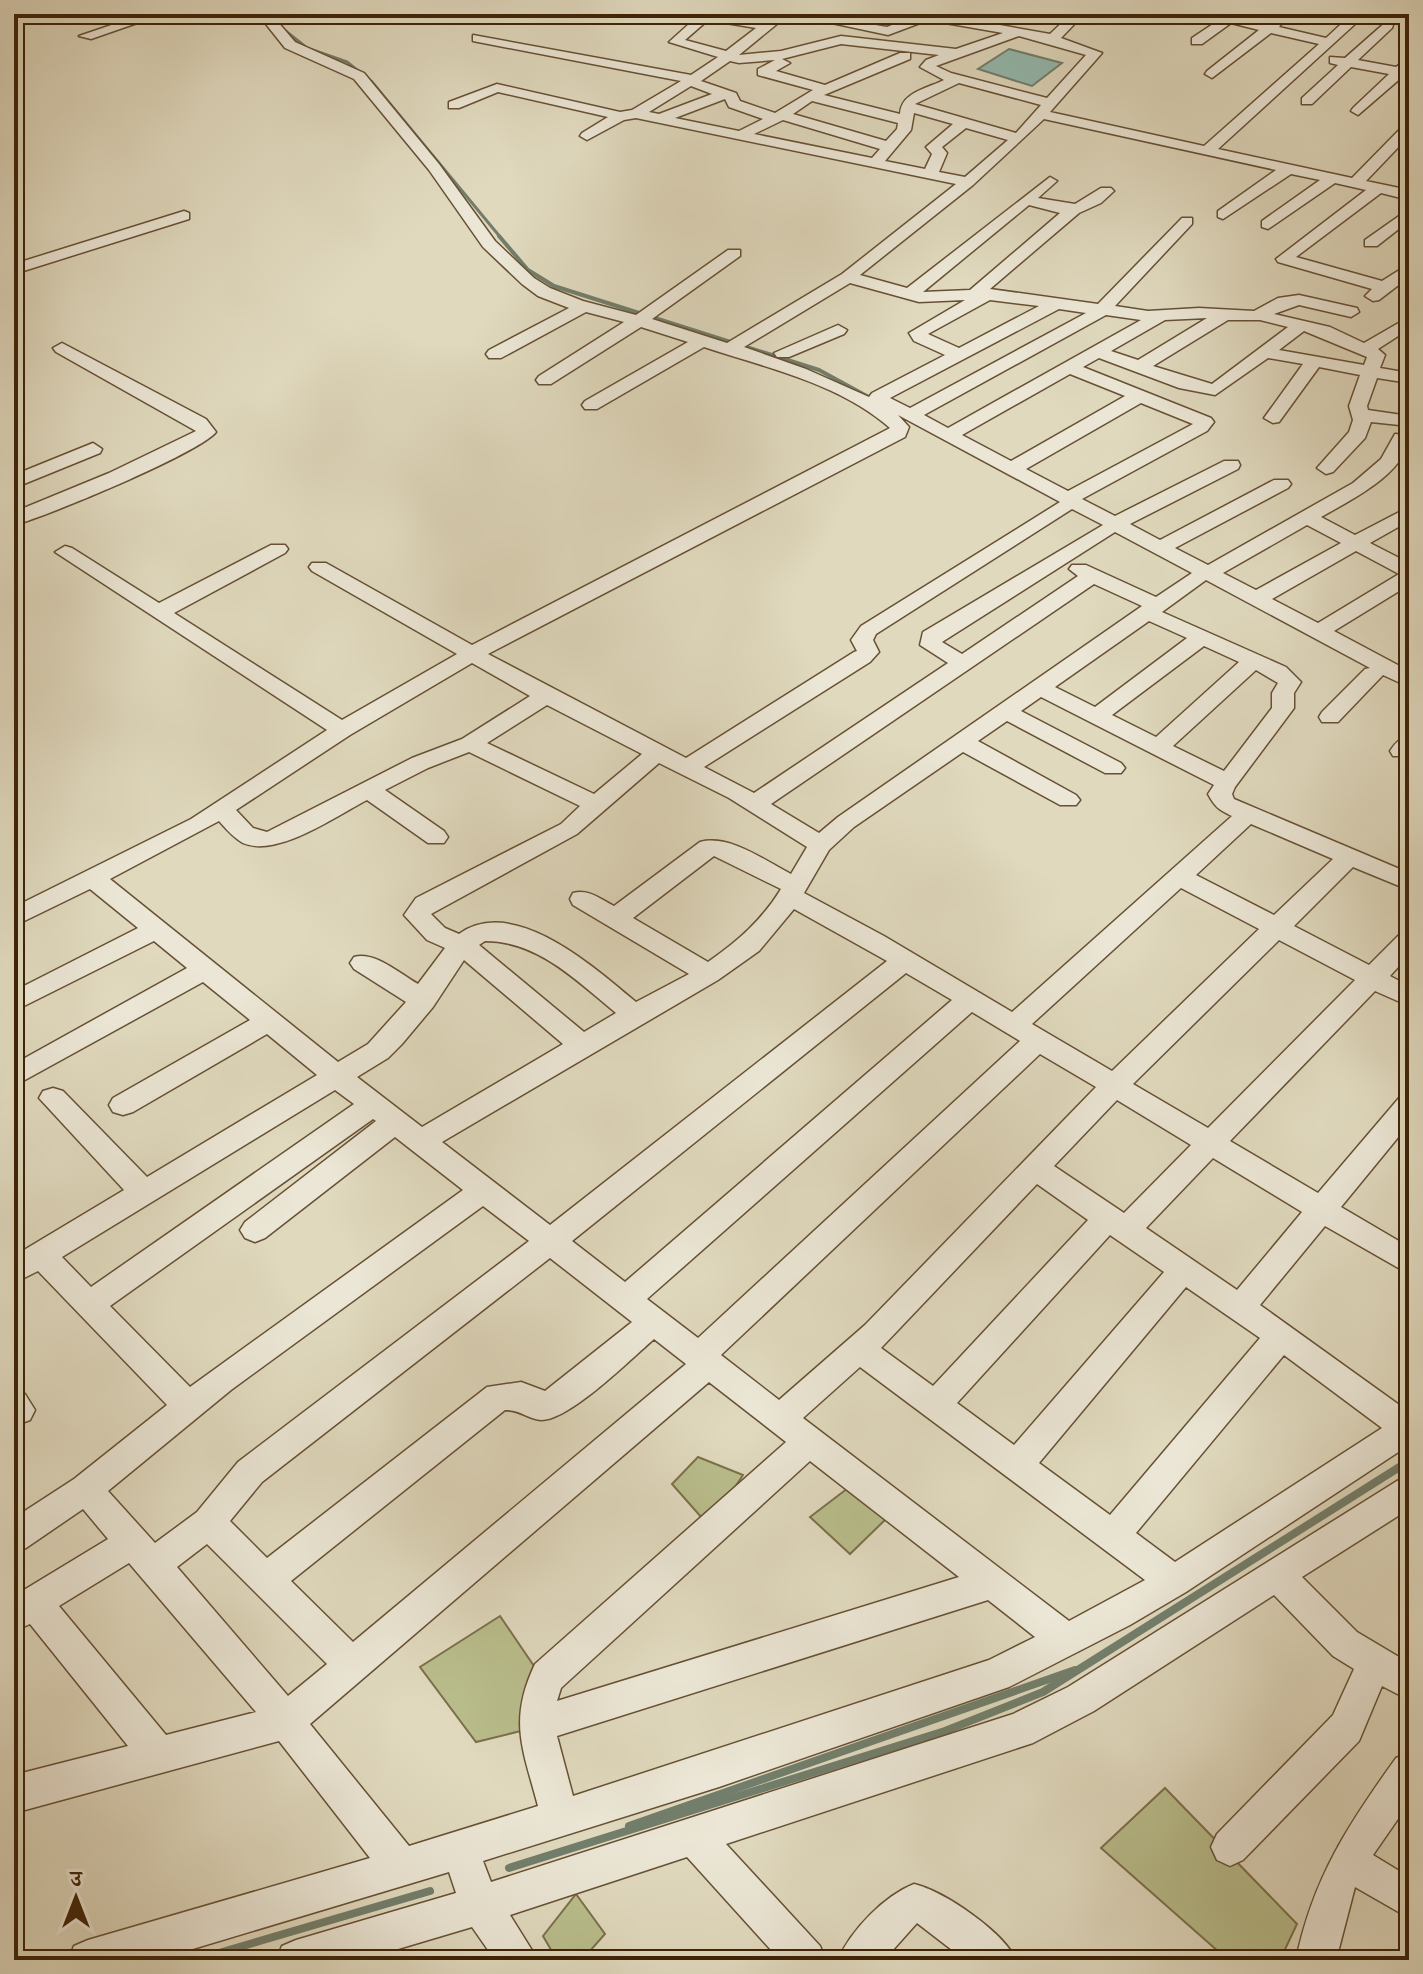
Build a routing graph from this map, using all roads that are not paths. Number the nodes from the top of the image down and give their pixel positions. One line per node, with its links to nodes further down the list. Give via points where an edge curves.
1 (157, 14): 15 (street)
2 (264, 14): 83 (street, via 290,45 359,76 489,244 536,287)
3 (783, 14): 11 (street)
4 (1078, 14): 18 (street)
5 (1287, 14): 12 (street)
6 (706, 15): 11 (street); 14 (street)
7 (921, 15): 13 (street); 17 (street)
8 (1232, 16): 12 (street); 19 (street)
9 (1357, 16): 21 (street); 29 (street, via 1392,26)
10 (816, 17): 17 (street)
11 (767, 27): 20 (street); 22 (street)
12 (1269, 28): 21 (street); 33 (street)
13 (1017, 32): 18 (street); 24 (street)
14 (682, 34): 22 (street); 26 (street, via 676,40 679,44)
15 (86, 36)
16 (478, 38): 36 (street)
17 (869, 39): 20 (street); 23 (street); 28 (street)
18 (1052, 39): 42 (street, via 1095,53)
19 (1197, 41)
20 (829, 42): 27 (street)
21 (1328, 42): 25 (street)
22 (743, 46): 26 (street)
23 (907, 51): 24 (street); 30 (street); 37 (street)
24 (956, 53): 30 (street)
25 (1312, 55): 29 (street); 56 (street)
26 (728, 57): 27 (street); 36 (street)
27 (762, 58): 34 (street, via 783,62 763,72)
28 (829, 59)
29 (1348, 62): 32 (street); 40 (street)
30 (929, 64): 35 (street, via 930,70)
31 (805, 69): 34 (street)
32 (1406, 69): 43 (street)
33 (1212, 74)
34 (781, 78): 37 (street)
35 (957, 79): 42 (street); 44 (street, via 912,98)
36 (691, 80): 38 (street); 45 (street)
37 (826, 89): 39 (street)
38 (725, 94): 46 (street, via 734,104); 47 (street)
39 (810, 96): 44 (street); 46 (street)
40 (1307, 101)
41 (454, 105): 45 (street, via 497,88)
42 (1045, 108): 53 (street); 56 (street)
43 (1358, 111)
44 (906, 113): 48 (street); 55 (street, via 904,130)
45 (628, 115): 47 (street); 51 (street)
46 (779, 117): 49 (street); 52 (street)
47 (657, 120): 52 (street)
48 (963, 123): 53 (street); 59 (street, via 933,147 940,153)
49 (818, 125): 54 (street); 55 (street)
50 (1409, 128): 63 (street)
51 (587, 136)
52 (739, 136): 54 (street)
53 (1018, 138): 62 (street)
54 (785, 145): 57 (street)
55 (890, 147): 57 (street)
56 (1206, 152): 58 (street)
57 (875, 163): 59 (street)
58 (1288, 169): 60 (street); 69 (street)
59 (930, 174): 62 (street)
60 (1332, 178): 63 (street); 73 (street)
61 (1050, 181): 67 (street)
62 (968, 182): 78 (street)
63 (1356, 183): 64 (street)
64 (1378, 188): 65 (street); 79 (street, via 1284,259)
65 (1405, 190)
66 (1106, 191): 68 (street, via 1088,208)
67 (1026, 200): 68 (street); 81 (street)
68 (1073, 210): 80 (street)
69 (1223, 214)
70 (1409, 214): 74 (street)
71 (184, 216): 76 (street)
72 (1187, 221): 84 (street)
73 (1268, 224)
74 (1371, 243)
75 (734, 253): 88 (street)
76 (14, 269)
77 (1409, 269): 79 (street)
78 (848, 277): 81 (street); 95 (street)
79 (1384, 287): 85 (street)
80 (982, 294): 81 (street); 82 (street); 102 (street, via 918,333)
81 (909, 295)
82 (1054, 305): 84 (street); 102 (street)
83 (583, 307): 88 (street); 101 (street)
84 (1101, 311): 89 (street); 115 (street)
85 (1351, 312): 87 (street, via 1299,300); 93 (street)
86 (1224, 315): 87 (street); 89 (street); 106 (street)
87 (1260, 315): 91 (street)
88 (643, 317): 94 (street); 110 (street)
89 (1159, 317): 98 (street)
90 (1409, 322): 97 (street)
91 (1301, 325): 93 (street); 99 (street)
92 (838, 330): 100 (street)
93 (1324, 331): 97 (street)
94 (701, 342): 95 (street); 113 (street)
95 (739, 343): 100 (street); 115 (street)
96 (62, 348): 130 (street, via 200,423 207,432)
97 (1367, 349): 108 (street, via 1376,355)
98 (1096, 351): 105 (street); 106 (street)
99 (1263, 352): 103 (street); 106 (street, via 1215,390)
100 (783, 353): 112 (street)
101 (495, 354)
102 (960, 355): 112 (street)
103 (1314, 362): 108 (street); 114 (street)
104 (1409, 364): 107 (street)
105 (1068, 367): 111 (street); 118 (street)
106 (1139, 367)
107 (1409, 370)
108 (1370, 373): 109 (street); 116 (street, via 1358,406)
109 (1409, 378)
110 (545, 380)
111 (1141, 395): 122 (street); 127 (street, via 1205,422)
112 (878, 397): 115 (street)
113 (591, 405)
114 (1273, 418)
115 (912, 422): 118 (street); 127 (street); 146 (street, via 888,440)
116 (1360, 423): 117 (street); 123 (street)
117 (1407, 433): 120 (street)
118 (949, 435): 122 (street)
119 (93, 449): 125 (street)
120 (1388, 462): 124 (street); 129 (street, via 1360,487)
121 (1231, 465): 131 (street)
122 (1013, 468): 127 (street)
123 (1326, 468)
124 (1409, 468)
125 (14, 482)
126 (1281, 484): 133 (street)
127 (1067, 502): 131 (street); 162 (street, via 868,630 862,640 868,652 862,657)
128 (1409, 513): 132 (street)
129 (1306, 517): 132 (street); 140 (street)
130 (14, 519)
131 (1111, 526): 133 (street); 136 (street); 140 (street)
132 (1357, 544): 138 (street); 141 (street)
133 (1161, 547): 140 (street)
134 (278, 549): 143 (street)
135 (65, 552): 143 (street)
136 (1058, 559): 139 (street); 148 (street, via 931,637 931,645)
137 (319, 567): 146 (street)
138 (1409, 573): 144 (street)
139 (1093, 575): 142 (street); 148 (street)
140 (1203, 576): 141 (street); 142 (street); 149 (street)
141 (1256, 599): 144 (street)
142 (1153, 609): 145 (street); 151 (street)
143 (159, 612): 157 (street)
144 (1318, 632): 150 (street)
145 (1201, 638): 147 (street); 155 (street)
146 (472, 654): 153 (street); 157 (street)
147 (1253, 661): 160 (street); 164 (street, via 1290,682 1283,708)
148 (963, 663): 167 (street)
149 (1373, 674): 152 (street); 156 (street)
150 (1409, 680)
151 (1041, 688): 154 (street); 155 (street)
152 (1409, 692)
153 (546, 696): 159 (street); 161 (street)
154 (1007, 712): 158 (street); 163 (street)
155 (1097, 716): 160 (street)
156 (1330, 717)
157 (342, 730): 169 (street)
158 (962, 742): 166 (street); 172 (street)
159 (470, 744): 165 (street); 168 (street)
160 (1158, 747): 164 (street)
161 (656, 753): 162 (street); 168 (street)
162 (687, 768): 167 (street)
163 (1113, 768)
164 (1227, 782): 170 (street, via 1221,800)
165 (369, 790): 169 (street, via 263,841 251,839); 171 (street)
166 (1068, 800)
167 (755, 804): 172 (street)
168 (597, 805): 184 (street, via 569,829 419,910 420,922)
169 (222, 810): 175 (street)
170 (1247, 815): 173 (street); 174 (street)
171 (436, 837)
172 (820, 845): 177 (street)
173 (1349, 857): 176 (street); 181 (street)
174 (1180, 877): 181 (street); 196 (street)
175 (94, 879): 179 (street); 182 (street)
176 (1409, 882)
177 (793, 891): 180 (street, via 721,849 709,848); 185 (street); 188 (street, via 750,945)
178 (582, 899): 180 (street)
179 (14, 917)
180 (615, 918): 188 (street)
181 (1276, 927): 189 (street); 200 (street)
182 (156, 929): 187 (street); 193 (street)
183 (1409, 940): 189 (street)
184 (463, 945): 192 (street); 194 (street, via 479,932 528,937); 197 (street)
185 (905, 960): 191 (street); 213 (street)
186 (363, 963): 192 (street)
187 (205, 969): 195 (street); 198 (street)
188 (709, 974): 194 (street)
189 (1374, 978): 190 (street); 206 (street)
190 (1409, 997)
191 (970, 999): 196 (street); 218 (street)
192 (424, 1000): 199 (street, via 389,1042)
193 (14, 1002)
194 (635, 1015): 197 (street)
195 (269, 1021): 199 (street); 202 (street)
196 (1026, 1032): 200 (street); 224 (street)
197 (582, 1045): 205 (street)
198 (14, 1076)
199 (338, 1077): 204 (street); 209 (street)
200 (1115, 1085): 206 (street); 207 (street)
201 (53, 1098): 209 (street)
202 (123, 1105)
203 (1409, 1105): 210 (street)
204 (385, 1112): 205 (street); 212 (street); 219 (street)
205 (422, 1140): 208 (street)
206 (1214, 1143): 210 (street); 211 (street)
207 (1035, 1168): 211 (street); 223 (street)
208 (485, 1189): 213 (street); 226 (street)
209 (145, 1193): 214 (street)
210 (1322, 1209): 215 (street); 220 (street)
211 (1117, 1224): 216 (street); 225 (street)
212 (255, 1230)
213 (552, 1240): 218 (street); 233 (street, via 250,1472)
214 (41, 1255): 217 (street); 219 (street)
215 (1409, 1262)
216 (1183, 1270): 220 (street); 230 (street)
217 (14, 1271)
218 (626, 1299): 221 (street)
219 (89, 1305): 226 (street)
220 (1240, 1308): 222 (street)
221 (655, 1321): 224 (street); 238 (street, via 554,1403 541,1406 521,1396 498,1397)
222 (1281, 1336): 228 (street); 234 (street)
223 (859, 1349): 225 (street); 227 (street)
224 (704, 1359): 227 (street); 244 (street)
225 (935, 1405): 230 (street)
226 (188, 1406): 231 (street)
227 (781, 1418): 229 (street)
228 (1408, 1428): 239 (street)
229 (810, 1441): 240 (street); 247 (street, via 554,1668 540,1689)
230 (1017, 1465): 234 (street)
231 (86, 1489): 235 (street); 236 (street)
232 (1409, 1491): 237 (street)
233 (209, 1523): 236 (street); 238 (street)
234 (1113, 1536): 239 (street)
235 (14, 1537)
236 (143, 1553): 241 (street); 246 (street)
237 (1277, 1575): 243 (street, via 1324,1626); 252 (street, via 1081,1699 1020,1730)
238 (267, 1579): 244 (street)
239 (1174, 1581): 242 (street)
240 (992, 1583): 242 (street); 247 (street)
241 (24, 1609): 248 (street)
242 (1066, 1640): 251 (street, via 929,1700)
243 (1374, 1664): 245 (street); 253 (street, via 1346,1728)
244 (352, 1665): 246 (street)
245 (1409, 1683)
246 (285, 1722): 248 (street); 256 (street)
247 (537, 1725): 251 (street)
248 (159, 1755): 250 (street)
249 (1409, 1771): 255 (street)
250 (17, 1789)
251 (560, 1817): 254 (street)
252 (694, 1837): 258 (street); 262 (street)
253 (1230, 1847)
254 (459, 1848): 256 (street); 258 (street)
255 (1348, 1861): 257 (street); 265 (street, via 1324,1918)
256 (401, 1867): 260 (street)
257 (1409, 1899)
258 (480, 1905): 259 (street); 261 (street)
259 (509, 1957)
260 (88, 1960)
261 (296, 1960)
262 (806, 1960)
263 (858, 1960): 264 (street, via 914,1903 927,1906)
264 (996, 1960)
265 (1316, 1960)

